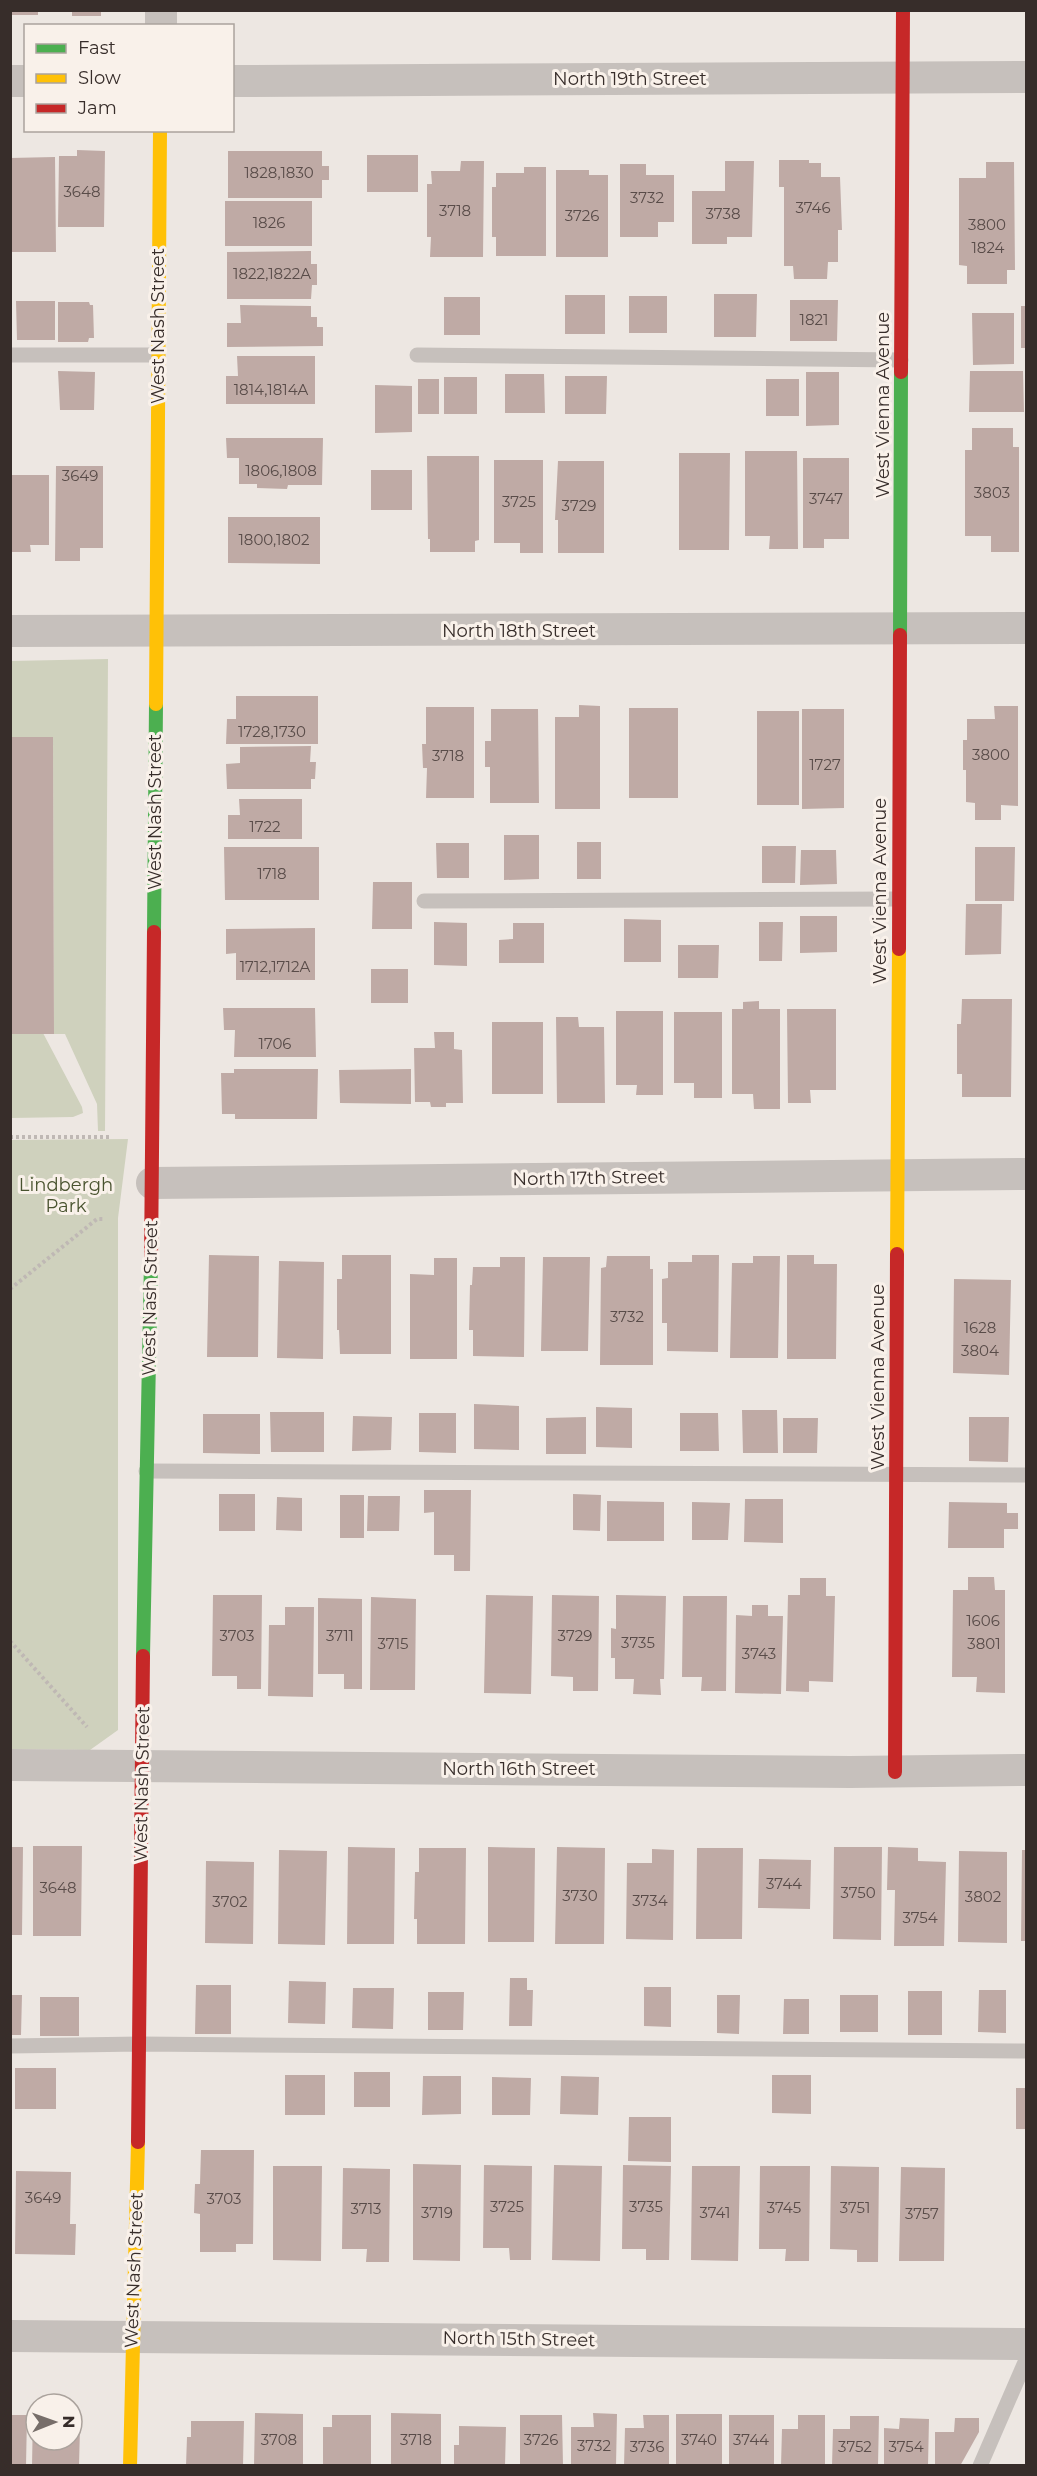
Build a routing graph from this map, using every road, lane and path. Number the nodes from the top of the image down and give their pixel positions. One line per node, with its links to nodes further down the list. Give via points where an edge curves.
1 (903, 10): 3 (street, West Vienna Avenue)
2 (1026, 76): 3 (street, North 19th Street)
3 (903, 78): 4 (street, North 19th Street); 9 (street, West Vienna Avenue)
4 (234, 81)
5 (160, 132): 7 (street, West Nash Street)
6 (10, 355): 7 (lane)
7 (158, 355): 13 (street, West Nash Street)
8 (417, 355): 9 (lane)
9 (901, 360): 10 (street, West Vienna Avenue)
10 (899, 628): 11 (street, North 18th Street); 13 (street, North 18th Street); 14 (street, West Vienna Avenue)
11 (1026, 628)
12 (10, 631): 13 (street, North 18th Street)
13 (156, 632): 20 (street, West Nash Street)
14 (898, 899): 15 (lane); 19 (street, West Vienna Avenue)
15 (424, 901)
16 (10, 1137): 17 (path)
17 (111, 1137)
18 (1026, 1174): 19 (street, North 17th Street)
19 (896, 1175): 20 (street, North 17th Street); 24 (street, West Vienna Avenue)
20 (152, 1183): 23 (street, West Nash Street)
21 (105, 1219): 22 (path, via 97,1219)
22 (10, 1289)
23 (146, 1471): 24 (lane); 29 (street, West Nash Street)
24 (896, 1475): 25 (lane); 31 (street, West Vienna Avenue)
25 (1026, 1475)
26 (10, 1641): 27 (path)
27 (87, 1726)
28 (10, 1765): 29 (street, North 16th Street)
29 (141, 1766): 31 (street, North 16th Street); 32 (street, West Nash Street)
30 (1026, 1770): 31 (street, North 16th Street)
31 (895, 1772)
32 (140, 2044): 33 (lane); 34 (lane); 36 (street, West Nash Street)
33 (10, 2046)
34 (1026, 2051)
35 (10, 2336): 36 (street, North 15th Street)
36 (132, 2336): 37 (street, North 15th Street); 39 (street, West Nash Street)
37 (1026, 2344)
38 (1026, 2360): 40 (lane)
39 (130, 2466)
40 (980, 2466)

